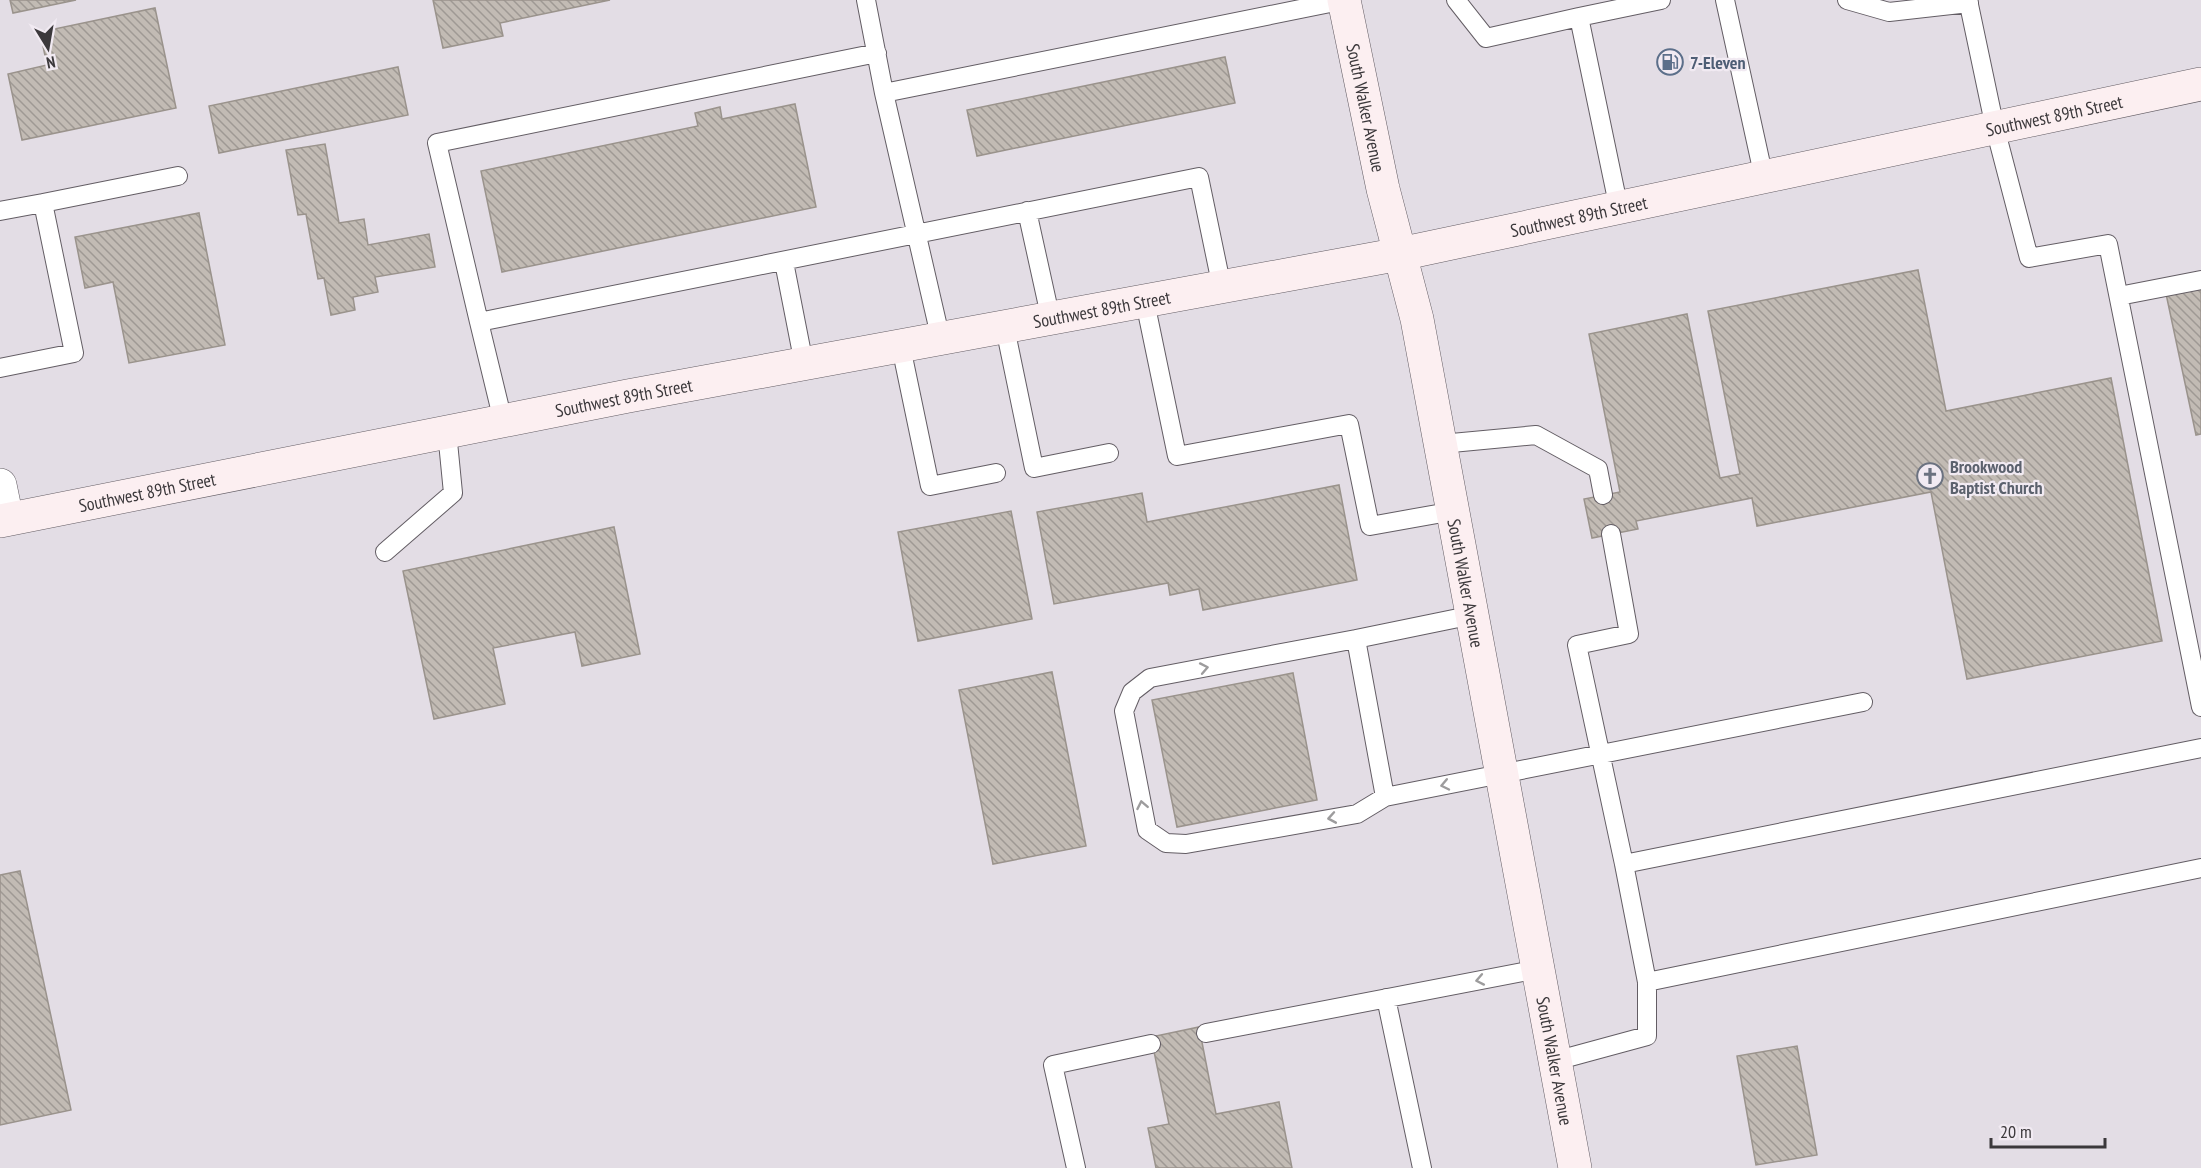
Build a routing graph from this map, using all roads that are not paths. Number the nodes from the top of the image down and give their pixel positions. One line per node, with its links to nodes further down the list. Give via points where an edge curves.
1 (866, 0): 9 (lane)
2 (1344, 0): 11 (lane); 20 (main road, South Walker Avenue)
3 (1456, 0): 8 (lane, via 1486,38)
4 (1661, 0): 8 (lane)
5 (1725, 0): 14 (lane)
6 (1847, 0): 7 (lane, via 1888,12)
7 (1968, 2): 12 (lane)
8 (1579, 17): 16 (lane)
9 (877, 53): 11 (lane); 27 (lane, via 437,143)
10 (2201, 84): 12 (main road, Southwest 89th Street)
11 (884, 93): 19 (lane)
12 (1995, 128): 14 (main road, Southwest 89th Street); 24 (lane, via 2029,258 2108,244)
13 (178, 176): 15 (lane)
14 (1764, 178): 16 (main road, Southwest 89th Street)
15 (43, 203): 17 (lane); 32 (lane, via 74,353)
16 (1619, 209): 20 (main road, Southwest 89th Street)
17 (0, 211)
18 (1027, 211): 19 (lane); 23 (lane, via 1199,177); 26 (lane)
19 (916, 234): 21 (lane); 29 (lane)
20 (1400, 254): 23 (main road, Southwest 89th Street); 35 (main road, South Walker Avenue)
21 (784, 262): 27 (lane); 31 (lane)
22 (2201, 280): 24 (lane)
23 (1222, 288): 25 (main road, Southwest 89th Street)
24 (2119, 296): 47 (lane)
25 (1145, 302): 26 (main road, Southwest 89th Street); 40 (lane, via 1177,456 1349,424 1370,526)
26 (1051, 320): 28 (main road, Southwest 89th Street)
27 (479, 322): 33 (lane)
28 (1005, 328): 29 (main road, Southwest 89th Street); 36 (lane, via 1034,468)
29 (941, 340): 30 (main road, Southwest 89th Street)
30 (902, 347): 31 (main road, Southwest 89th Street); 37 (lane, via 930,486)
31 (804, 364): 33 (main road, Southwest 89th Street)
32 (0, 368)
33 (503, 421): 34 (main road, Southwest 89th Street)
34 (447, 432): 41 (main road, Southwest 89th Street); 43 (lane, via 453,493)
35 (1441, 444): 39 (lane, via 1536,435 1598,469); 40 (main road, South Walker Avenue)
36 (1109, 453)
37 (996, 473)
38 (0, 485): 41 (street)
39 (1603, 495)
40 (1454, 511): 44 (main road, South Walker Avenue)
41 (4, 520)
42 (1611, 534): 49 (lane, via 1629,634 1577,645)
43 (385, 552)
44 (1473, 615): 45 (lane); 50 (main road, South Walker Avenue)
45 (1356, 639): 51 (lane); 51 (lane, one-way to 45, via 1358,814 1186,844 1166,843 1147,830 1124,711 1132,692 1150,678)
46 (1863, 702): 49 (lane)
47 (2201, 707)
48 (2201, 748): 52 (lane)
49 (1599, 754): 50 (lane); 52 (lane)
50 (1502, 773): 51 (lane, one-way to 51); 54 (main road, South Walker Avenue)
51 (1385, 797)
52 (1624, 864): 55 (lane)
53 (2201, 868): 55 (lane)
54 (1538, 969): 56 (lane, one-way to 56); 59 (main road, South Walker Avenue)
55 (1647, 982): 59 (lane, via 1647,1036)
56 (1386, 998): 57 (lane); 61 (lane)
57 (1206, 1032)
58 (1152, 1044): 60 (lane, via 1053,1065)
59 (1555, 1062): 62 (main road, South Walker Avenue)
60 (1076, 1168)
61 (1422, 1168)
62 (1575, 1168)

